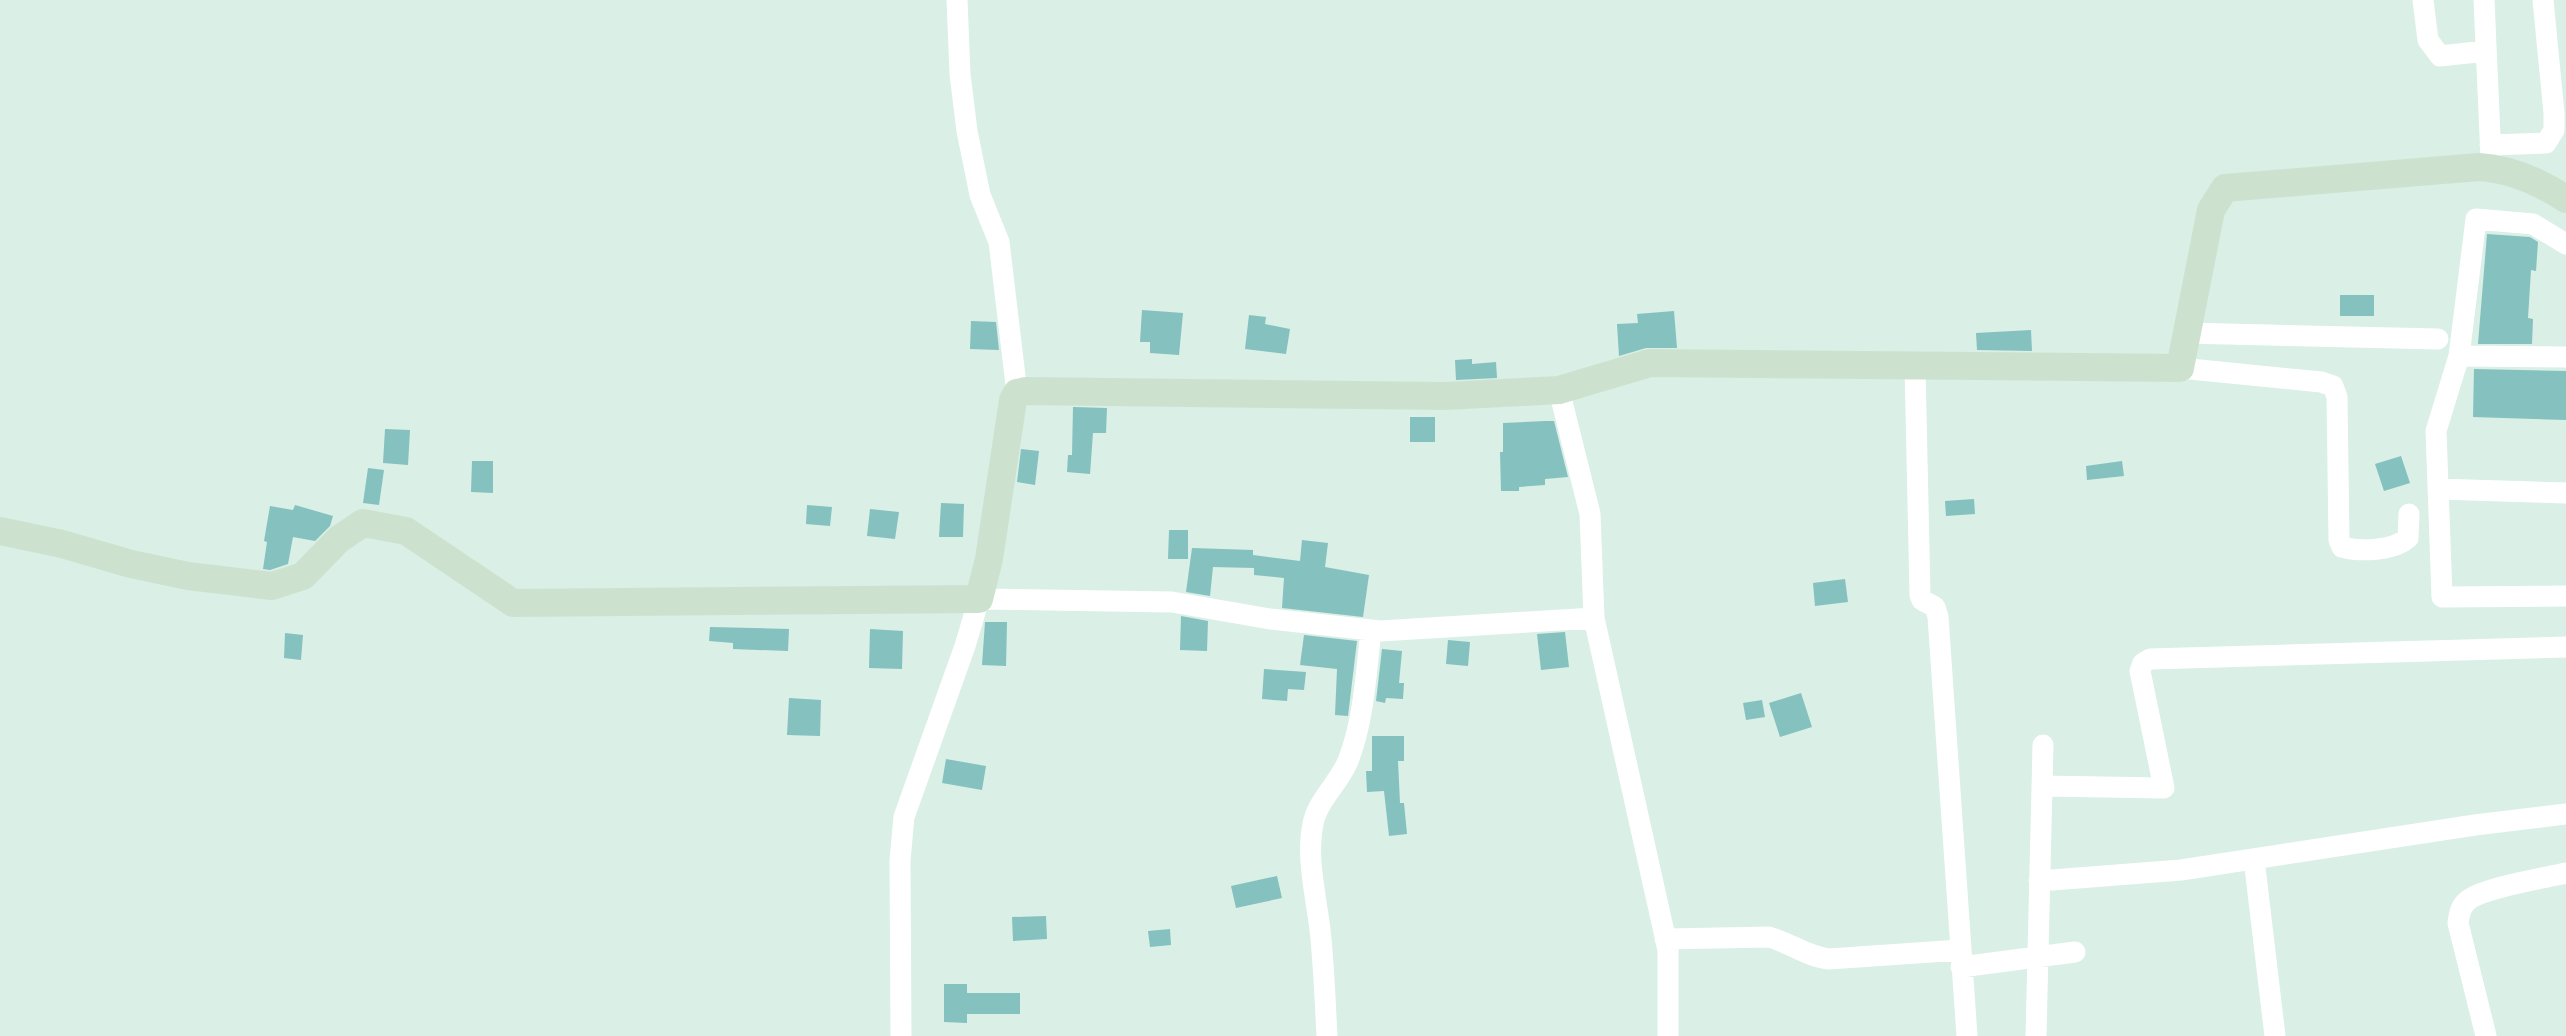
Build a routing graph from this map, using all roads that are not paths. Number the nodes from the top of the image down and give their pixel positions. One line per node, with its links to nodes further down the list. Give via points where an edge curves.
1 (957, 0): 16 (street, via 960,74 967,131 980,195 999,242)
2 (2423, 0): 5 (street, via 2428,40 2440,56)
3 (2484, 0): 5 (street)
4 (2543, 0): 6 (street, via 2554,130 2546,143)
5 (2486, 51): 6 (street)
6 (2491, 156): 7 (street, via 2517,174); 9 (street, via 2470,168 2225,188 2211,210)
7 (2566, 199)
8 (2566, 244): 11 (street, via 2533,224 2476,219)
9 (2185, 333): 10 (street); 14 (street)
10 (2438, 339)
11 (2459, 356): 12 (street); 17 (street, via 2436,431)
12 (2566, 357)
13 (1915, 366): 14 (street); 15 (street, via 1650,363); 35 (street, via 1920,595 1922,600 1935,607 1938,617)
14 (2180, 368): 19 (street, via 2321,382 2333,386 2337,397 2339,540 2342,548 2354,550 2400,544 2408,538)
15 (1559, 390): 16 (street, via 1446,396); 23 (street, via 1590,514)
16 (1017, 393): 22 (street, via 1013,400 989,559)
17 (2438, 490): 18 (street); 21 (street, via 2442,597)
18 (2566, 493)
19 (2409, 514)
20 (0, 531): 22 (street, via 188,576 272,586 303,576 339,539 363,523 406,531 513,603)
21 (2566, 596)
22 (979, 599): 24 (street, via 1172,602 1270,619); 36 (street, via 904,818 900,860)
23 (1594, 618): 24 (street); 32 (street)
24 (1371, 630): 37 (street, via 1360,721 1341,777 1318,810 1311,833)
25 (2566, 647): 27 (street, via 2150,659 2143,663 2140,671 2164,788)
26 (2043, 745): 27 (street)
27 (2042, 786): 31 (street)
28 (2566, 814): 29 (street)
29 (2254, 859): 31 (street, via 2181,870); 41 (street)
30 (2566, 873): 42 (street, via 2484,892 2466,902 2460,912 2458,923)
31 (2039, 881): 34 (street)
32 (1665, 939): 35 (street, via 1769,937 1814,957 1829,959); 38 (street, via 1668,950)
33 (2075, 952): 34 (street)
34 (2036, 958): 35 (street); 40 (street)
35 (1961, 959): 39 (street)
36 (902, 1036)
37 (1327, 1036)
38 (1668, 1036)
39 (1967, 1036)
40 (2036, 1036)
41 (2275, 1036)
42 (2486, 1036)

